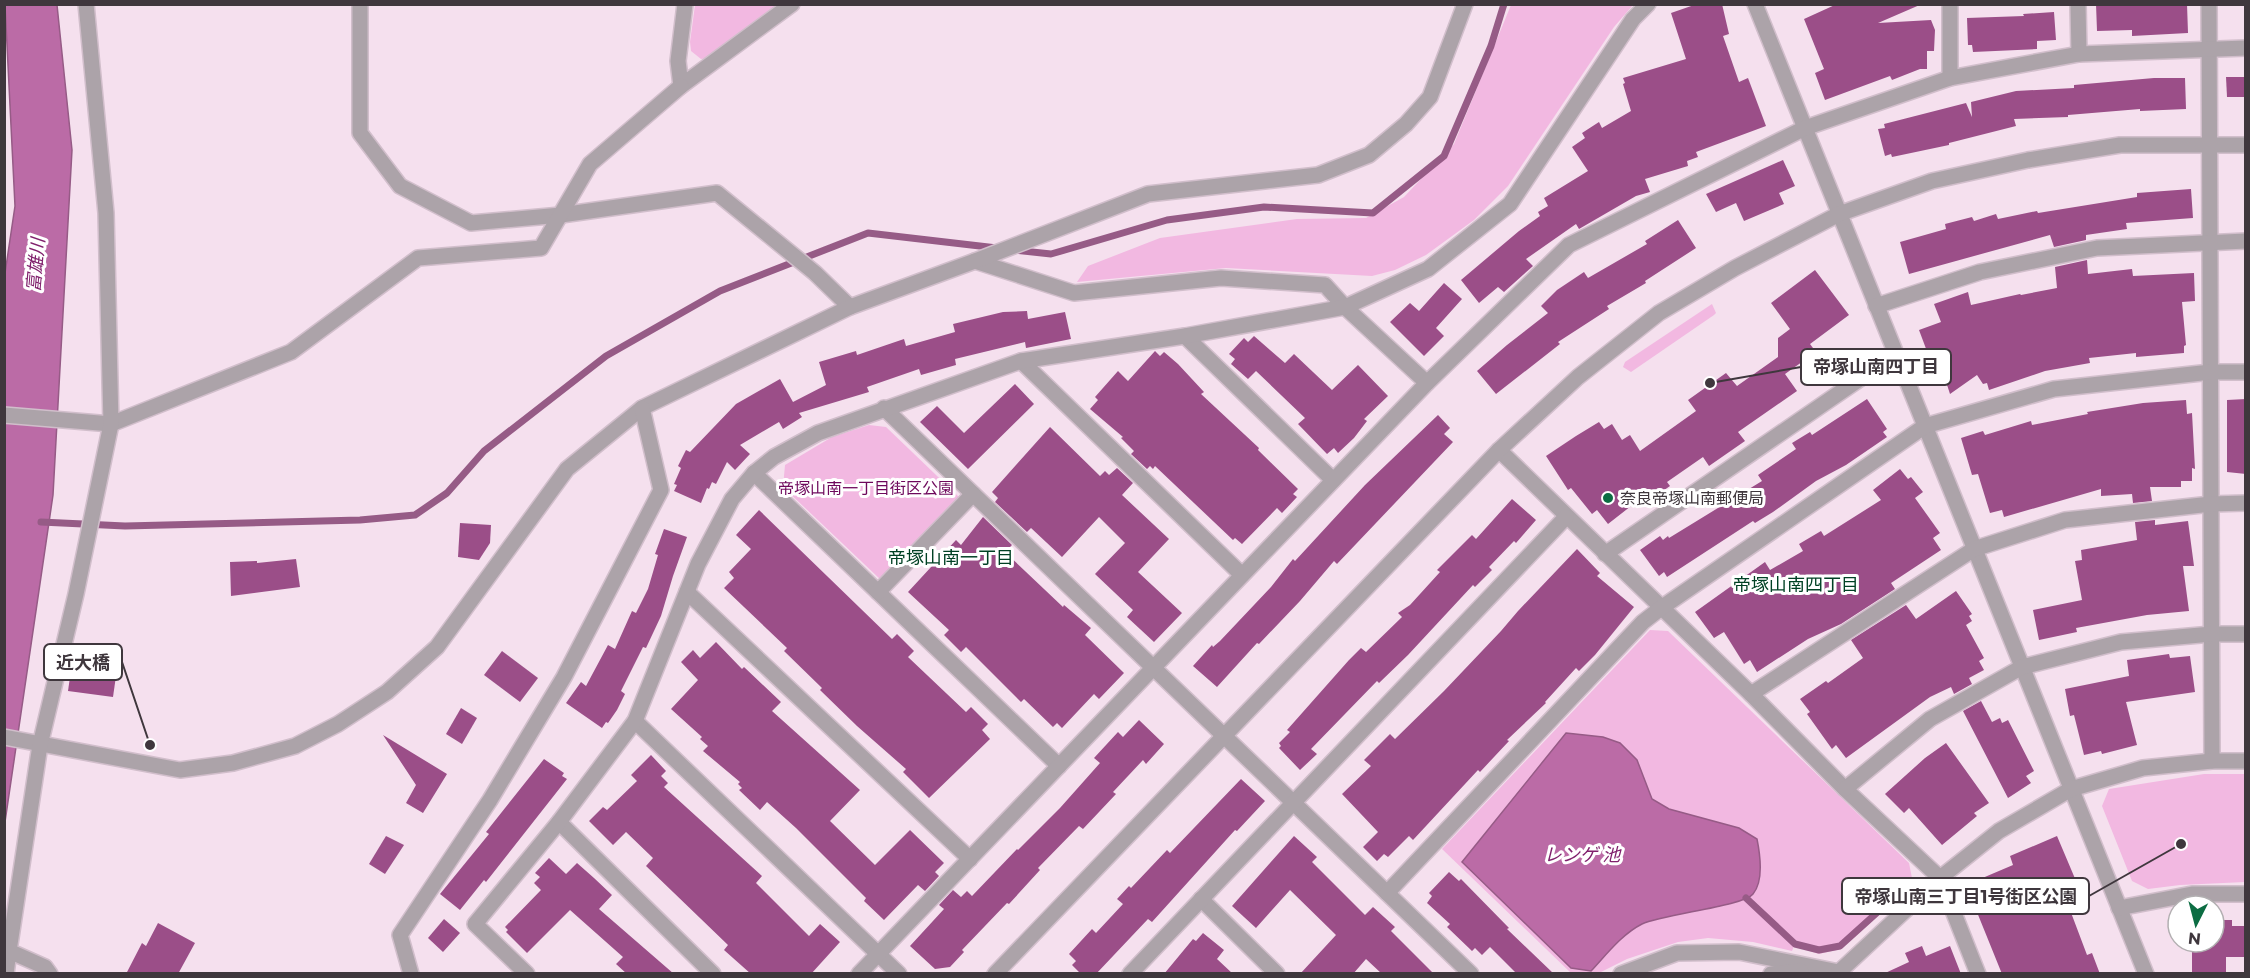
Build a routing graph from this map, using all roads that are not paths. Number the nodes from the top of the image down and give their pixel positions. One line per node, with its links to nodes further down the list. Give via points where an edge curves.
1 (86, 4): 36 (street, via 106,213)
2 (360, 4): 20 (street, via 360,133 400,186 471,223)
3 (685, 4): 15 (street, via 678,62)
4 (792, 4): 15 (street)
5 (1466, 4): 23 (street, via 1430,97 1406,124 1369,155 1318,175 1148,194)
6 (1648, 4): 26 (street, via 1633,19 1510,204 1428,269)
7 (1755, 4): 16 (street)
8 (1950, 4): 14 (street)
9 (2079, 4): 13 (street)
10 (2209, 4): 11 (street)
11 (2210, 48): 12 (street); 13 (street); 17 (street)
12 (2246, 48)
13 (2079, 54): 14 (street)
14 (1950, 78): 16 (street)
15 (681, 86): 20 (street, via 590,164)
16 (1805, 128): 19 (street); 32 (street, via 1569,245)
17 (2210, 145): 18 (street); 19 (street, via 2120,145 2028,160 1932,181); 21 (street)
18 (2246, 145)
19 (1839, 214): 24 (street); 38 (street, via 1659,313 1578,377)
20 (561, 215): 25 (street, via 717,193 815,273); 36 (street, via 541,248 418,258 291,352)
21 (2210, 241): 22 (street); 24 (street, via 2097,248 1980,272); 30 (street)
22 (2246, 241)
23 (975, 261): 25 (street); 26 (street, via 1074,293 1221,279 1325,285)
24 (1876, 306): 28 (street)
25 (850, 307): 33 (street)
26 (1345, 307): 27 (street); 32 (street)
27 (1185, 336): 29 (street); 40 (street)
28 (1896, 354): 37 (street); 46 (street)
29 (1021, 361): 34 (street); 47 (street)
30 (2211, 372): 31 (street); 37 (street, via 2054,389); 43 (street)
31 (2246, 372)
32 (1427, 383): 40 (street)
33 (642, 408): 59 (street, via 567,469 437,647 387,692 338,724 295,746 233,763 180,770); 79 (street, via 662,490 564,676 490,800 400,934)
34 (884, 408): 39 (street, via 818,433); 41 (street)
35 (4, 415): 36 (street)
36 (111, 424): 59 (street, via 76,594)
37 (1925, 426): 45 (street); 50 (street)
38 (1499, 450): 44 (street); 57 (street)
39 (754, 473): 48 (street, via 732,499); 49 (street)
40 (1333, 480): 47 (street)
41 (973, 494): 49 (street); 54 (street)
42 (2246, 503): 43 (street)
43 (2211, 504): 45 (street, via 2065,520); 51 (street)
44 (1566, 517): 46 (street); 65 (street)
45 (1974, 549): 53 (street); 55 (street)
46 (1605, 554): 50 (street)
47 (1242, 575): 54 (street)
48 (687, 592): 56 (street); 67 (street)
49 (878, 592): 62 (street)
50 (1661, 608): 55 (street); 69 (street, via 1635,630)
51 (2211, 634): 52 (street); 53 (street, via 2121,642); 60 (street)
52 (2246, 634)
53 (2022, 667): 63 (street, via 1930,719); 64 (street)
54 (1153, 668): 57 (street); 62 (street)
55 (1751, 694): 63 (street)
56 (635, 721): 66 (street); 74 (street)
57 (1224, 736): 65 (street); 84 (street)
58 (11, 739): 59 (street)
59 (39, 745): 73 (street)
60 (2212, 761): 61 (street); 64 (street, via 2143,768)
61 (2246, 761)
62 (1059, 766): 67 (street)
63 (1845, 789): 68 (street)
64 (2071, 789): 68 (street, via 1999,831); 72 (street)
65 (1293, 802): 69 (street); 71 (street)
66 (559, 822): 80 (street, via 475,924); 81 (street)
67 (970, 858): 74 (street)
68 (1940, 878): 76 (street); 90 (street)
69 (1387, 893): 87 (street)
70 (2246, 894): 72 (street, via 2192,894)
71 (1201, 899): 85 (street); 86 (street)
72 (2119, 908): 91 (street)
73 (9, 951): 77 (street); 78 (street, via 45,967)
74 (878, 954): 82 (street); 83 (street)
75 (1819, 969): 76 (street); 88 (street, via 1739,952 1677,953); 89 (street)
76 (1840, 973)
77 (6, 974)
78 (50, 974)
79 (411, 974)
80 (527, 974)
81 (713, 974)
82 (860, 974)
83 (899, 974)
84 (995, 974)
85 (1130, 974)
86 (1277, 974)
87 (1471, 974)
88 (1621, 974)
89 (1771, 974)
90 (1978, 974)
91 (2146, 974)

